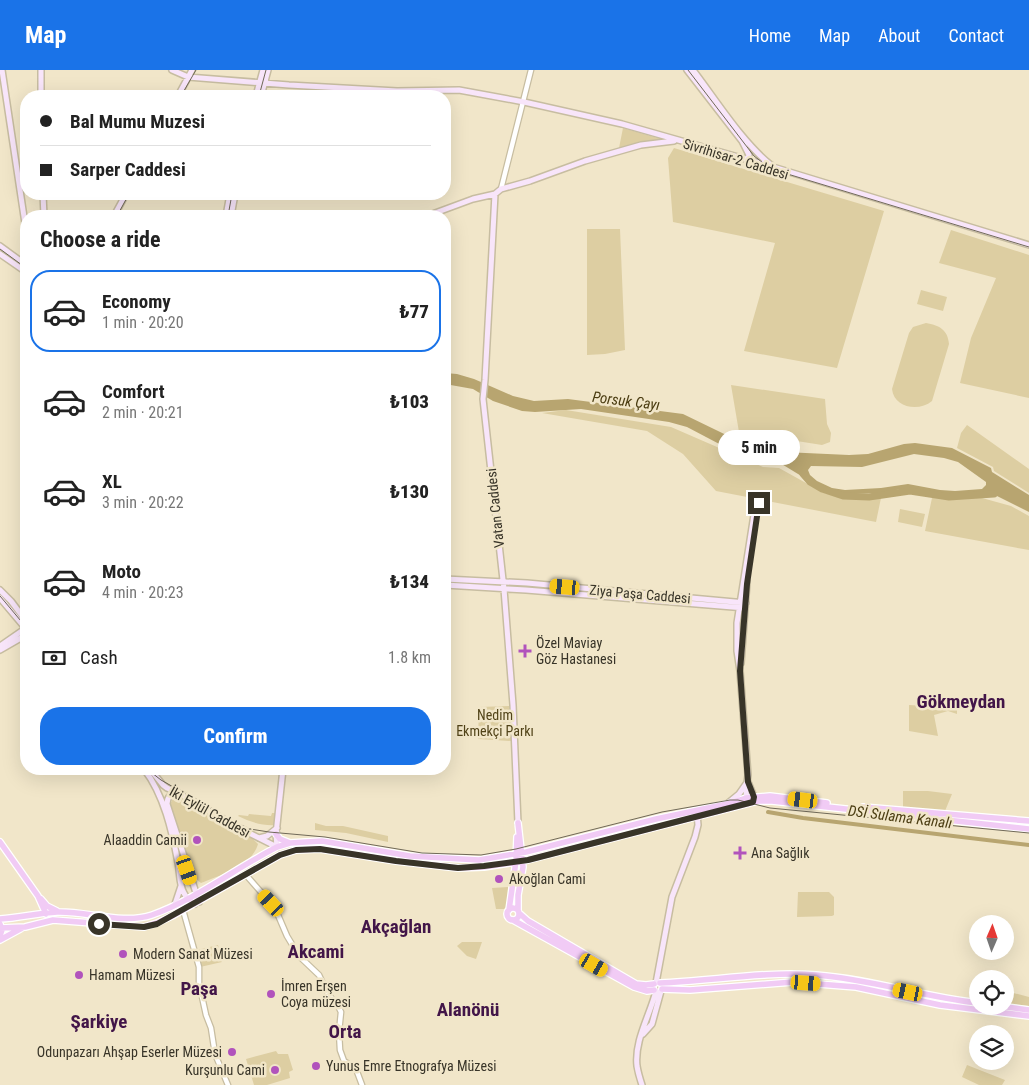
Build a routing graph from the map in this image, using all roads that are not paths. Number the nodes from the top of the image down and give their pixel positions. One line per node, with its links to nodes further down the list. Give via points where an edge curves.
1 (2, 70): 23 (main road)
2 (41, 70): 12 (main road)
3 (172, 70): 10 (main road)
4 (192, 70): 10 (main road)
5 (264, 70): 11 (main road)
6 (268, 70): 11 (main road)
7 (532, 70): 18 (street)
8 (687, 70): 20 (main road, via 742,141 749,155)
9 (693, 70): 21 (main road, via 755,150)
10 (188, 77): 11 (main road); 13 (main road)
11 (263, 82): 14 (main road); 15 (main road); 16 (main road)
12 (41, 90)
13 (181, 90)
14 (259, 90)
15 (262, 90)
16 (382, 90)
17 (451, 90): 18 (main road)
18 (524, 102): 19 (main road); 22 (street)
19 (677, 140): 20 (main road, Sivrihisar-2 Caddesi); 22 (main road, via 641,145); 27 (main road, Sivrihisar-2 Caddesi)
20 (747, 160): 21 (main road, Sivrihisar-2 Caddesi)
21 (773, 167): 27 (main road, Sivrihisar-2 Caddesi)
22 (501, 189): 24 (main road)
23 (20, 190)
24 (495, 194): 25 (main road); 33 (main road, Vatan Caddesi, via 483,399)
25 (444, 210)
26 (0, 246): 29 (main road)
27 (1029, 247)
28 (0, 254): 30 (main road)
29 (20, 264)
30 (20, 265)
31 (758, 503): 38 (main road)
32 (451, 579): 33 (main road, Ziya Paşa Caddesi)
33 (502, 582): 35 (main road, Vatan Caddesi); 38 (main road, Ziya Paşa Caddesi)
34 (451, 585): 35 (main road, Ziya Paşa Caddesi)
35 (504, 589): 38 (main road, Ziya Paşa Caddesi); 56 (main road, Vatan Caddesi)
36 (0, 590): 39 (main road)
37 (0, 598): 40 (main road)
38 (743, 605): 48 (main road, via 737,622 737,651)
39 (20, 612)
40 (20, 622)
41 (20, 633): 43 (main road)
42 (20, 638): 44 (main road)
43 (0, 646)
44 (0, 650)
45 (148, 775): 65 (main road, İki Eylül Caddesi, via 161,799)
46 (154, 775): 49 (main road, İki Eylül Caddesi, via 162,785)
47 (282, 775): 58 (main road)
48 (748, 782): 50 (main road); 51 (main road); 52 (main road)
49 (181, 794): 59 (main road, İki Eylül Caddesi); 66 (main road, via 172,794 167,804)
50 (746, 798): 51 (main road); 52 (main road)
51 (751, 801): 54 (main road); 55 (main road, via 770,796); 57 (main road)
52 (727, 804): 53 (main road)
53 (696, 810): 54 (main road); 63 (main road)
54 (698, 817): 63 (main road); 85 (main road, via 695,837 672,897)
55 (1029, 821)
56 (518, 823): 63 (main road)
57 (1029, 829)
58 (277, 831): 59 (main road); 61 (main road, via 280,839); 62 (main road)
59 (259, 838): 62 (main road, İki Eylül Caddesi)
60 (0, 842): 67 (main road)
61 (290, 843): 62 (main road); 63 (main road, via 322,841 410,856 456,859)
62 (278, 851): 63 (main road, via 320,849 465,868); 64 (main road); 66 (main road)
63 (519, 857): 72 (main road); 74 (main road, via 523,867 518,894)
64 (246, 874): 69 (main road); 91 (street, via 275,908 299,956 319,975 338,1006 341,1012 340,1050 344,1061 356,1069)
65 (181, 883): 68 (main road, İki Eylül Caddesi); 70 (main road)
66 (196, 893): 68 (main road); 69 (main road)
67 (38, 896): 73 (main road); 75 (main road); 76 (main road, via 39,908)
68 (187, 898): 69 (main road); 70 (main road)
69 (197, 903): 71 (main road)
70 (175, 904): 73 (main road, via 139,918)
71 (183, 910): 79 (main road, via 144,927); 90 (street, via 197,960 215,1054)
72 (509, 910): 74 (main road, via 512,908); 80 (main road, via 508,917)
73 (59, 912): 75 (main road)
74 (519, 912): 80 (main road, via 517,919); 85 (main road, via 528,921 636,984)
75 (44, 913): 76 (main road); 79 (main road)
76 (31, 916): 78 (main road)
77 (0, 919): 78 (main road)
78 (7, 919): 81 (main road)
79 (53, 920): 82 (main road)
80 (513, 920): 85 (main road, via 634,987 647,990)
81 (0, 925): 82 (main road); 83 (main road)
82 (25, 927): 84 (main road)
83 (0, 936)
84 (0, 940)
85 (658, 987): 86 (main road, via 780,975 814,975); 89 (main road, via 690,990 793,982 856,987 940,1006); 92 (main road, via 652,1024 641,1037 637,1056)
86 (969, 1002)
87 (1014, 1008): 88 (main road)
88 (1029, 1010)
89 (1029, 1016)
90 (228, 1085)
91 (362, 1085)
92 (642, 1085)

